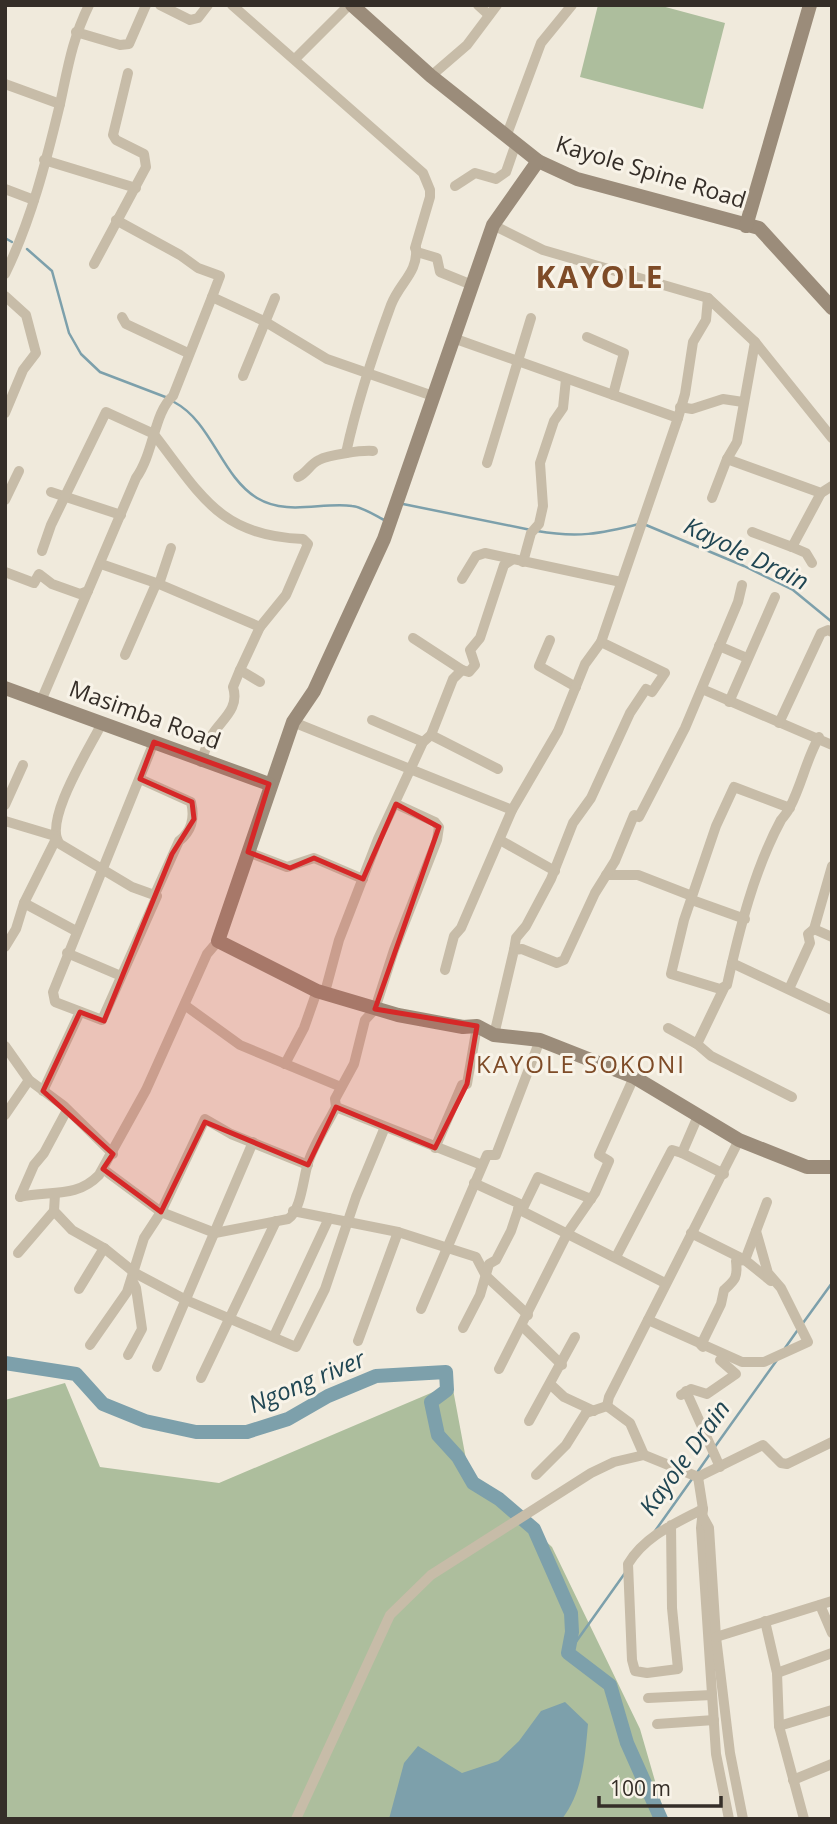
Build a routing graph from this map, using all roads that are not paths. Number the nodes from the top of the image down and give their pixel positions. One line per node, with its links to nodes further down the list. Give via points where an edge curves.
1 (89, 5): 12 (street)
2 (146, 5): 12 (street, via 129,44)
3 (160, 5): 4 (street, via 190,20 198,18)
4 (208, 5)
5 (232, 5): 13 (street)
6 (350, 5): 13 (street); 15 (street, Kayole Spine Road)
7 (478, 5): 11 (street)
8 (497, 5): 11 (street)
9 (572, 5): 18 (street, via 541,43)
10 (810, 5): 27 (street)
11 (489, 15): 15 (street, via 467,45)
12 (75, 32): 17 (street)
13 (295, 59): 28 (street, via 424,173 430,197)
14 (128, 74): 22 (street, via 113,130 116,140 146,157)
15 (431, 76): 18 (street, Kayole Spine Road)
16 (5, 84): 17 (street)
17 (60, 104): 19 (street)
18 (511, 141): 20 (street, Kayole Spine Road); 21 (street, via 506,172 496,179 475,173)
19 (44, 160): 22 (street); 24 (street)
20 (538, 162): 26 (street); 27 (street, Kayole Spine Road, via 577,179)
21 (455, 186)
22 (136, 188): 25 (street)
23 (5, 189): 24 (street)
24 (34, 200): 30 (street)
25 (116, 220): 29 (street); 33 (street, via 220,276)
26 (493, 225): 31 (street); 35 (street, via 543,250)
27 (746, 226): 36 (street, Kayole Spine Road, via 759,228)
28 (416, 248): 31 (street, via 437,258 440,272); 45 (street, via 417,264 393,300)
29 (94, 264)
30 (5, 274)
31 (472, 285): 41 (street)
32 (5, 296): 52 (street, via 26,315 36,352)
33 (212, 297): 39 (street); 43 (street)
34 (275, 298): 39 (street)
35 (708, 298): 42 (street); 51 (street, via 706,320 693,342)
36 (832, 308)
37 (122, 317): 43 (street, via 126,324)
38 (531, 318): 44 (street)
39 (264, 321): 45 (street, via 327,359); 46 (street)
40 (587, 337): 48 (street, via 624,353)
41 (453, 338): 44 (street); 49 (street)
42 (755, 342): 50 (street); 55 (street)
43 (188, 353): 54 (street)
44 (520, 360): 47 (street); 59 (street)
45 (369, 375): 49 (street); 57 (street)
46 (243, 376)
47 (566, 379): 48 (street); 74 (street, via 564,408 554,421 540,463 543,506 539,524 531,533)
48 (613, 395): 53 (street)
49 (433, 396): 101 (street, via 384,539 314,691)
50 (743, 402): 51 (street, via 723,400 692,410); 58 (street, via 737,442)
51 (680, 407): 53 (street)
52 (5, 413)
53 (678, 418): 79 (street)
54 (155, 435): 65 (street, via 106,412); 68 (street, via 147,463); 84 (street, via 206,502 227,520 251,533 303,539 308,544 286,595)
55 (832, 438)
56 (373, 451): 57 (street)
57 (346, 453): 61 (street, via 320,459)
58 (727, 458): 64 (street); 66 (street)
59 (487, 463)
60 (19, 471): 67 (street)
61 (298, 477)
62 (832, 486): 64 (street)
63 (51, 492): 65 (street)
64 (821, 493): 70 (street)
65 (65, 495): 68 (street); 72 (street)
66 (712, 498)
67 (5, 500)
68 (121, 515): 76 (street)
69 (752, 532): 70 (street)
70 (792, 547): 75 (street, via 806,553)
71 (171, 548): 80 (street)
72 (42, 551)
73 (513, 559): 74 (street); 78 (street, via 480,553); 93 (street, via 504,565 480,638 470,650 475,665 469,673)
74 (523, 562): 79 (street)
75 (812, 563)
76 (101, 564): 80 (street); 82 (street)
77 (5, 572): 82 (street, via 34,583 43,575 52,584 80,594)
78 (462, 579)
79 (621, 582): 88 (street)
80 (157, 584): 84 (street); 90 (street)
81 (742, 585): 89 (street)
82 (88, 590): 98 (street)
83 (775, 597): 91 (street)
84 (260, 627): 92 (street)
85 (832, 632): 102 (street, via 821,633)
86 (413, 638): 93 (street)
87 (550, 640): 95 (street, via 539,666)
88 (601, 642): 95 (street); 124 (street, via 665,673 652,692 646,689 630,713 596,787 573,823)
89 (719, 646): 91 (street); 97 (street)
90 (125, 655)
91 (747, 658): 99 (street)
92 (240, 670): 94 (street); 108 (street, via 233,704 214,731)
93 (463, 670): 105 (street, via 453,679)
94 (261, 682)
95 (576, 687): 117 (street, via 558,731)
96 (5, 688): 98 (street, Masimba Road)
97 (702, 689): 99 (street); 125 (street, via 663,774 639,817 634,815)
98 (41, 701): 103 (street, Masimba Road)
99 (729, 702): 102 (street)
100 (372, 720): 105 (street)
101 (293, 722): 111 (street); 113 (street)
102 (779, 723): 104 (street)
103 (101, 725): 106 (street, Masimba Road); 119 (street, via 63,799)
104 (819, 737): 107 (street); 116 (street)
105 (427, 738): 110 (street); 111 (street)
106 (154, 742): 108 (street, Masimba Road); 112 (street)
107 (832, 744)
108 (201, 762): 113 (street, Masimba Road)
109 (23, 765): 115 (street)
110 (498, 769)
111 (411, 772): 114 (street); 117 (street)
112 (140, 779): 123 (street); 127 (street, via 191,802 193,811 194,819)
113 (269, 784): 121 (street)
114 (396, 804): 126 (street); 145 (street, via 435,821 438,840)
115 (5, 805)
116 (790, 808): 128 (street, via 734,787); 130 (street, via 763,862)
117 (512, 810): 120 (street)
118 (5, 821): 119 (street)
119 (55, 837): 123 (street); 129 (street)
120 (500, 840): 124 (street); 139 (street, via 454,936)
121 (248, 852): 126 (street, via 287,867 314,858); 134 (street)
122 (832, 866): 131 (street)
123 (101, 867): 127 (street, via 132,887); 132 (street)
124 (555, 871): 136 (street, via 516,938)
125 (606, 875): 128 (street, via 638,876); 136 (street, via 563,961)
126 (363, 879): 143 (street)
127 (155, 894): 140 (street)
128 (692, 898): 130 (street); 141 (street, via 671,974)
129 (24, 903): 132 (street); 135 (street)
130 (745, 919): 138 (street)
131 (814, 929): 133 (street); 142 (street, via 808,934 810,943)
132 (76, 931): 137 (street)
133 (832, 937)
134 (218, 941): 143 (street); 144 (street, via 207,954)
135 (5, 947)
136 (514, 950): 150 (street)
137 (67, 953): 140 (street); 147 (street, via 55,982 55,1002)
138 (732, 963): 141 (street); 142 (street)
139 (445, 970)
140 (121, 976): 147 (street, via 102,1020)
141 (724, 988): 152 (street)
142 (789, 989): 146 (street)
143 (321, 992): 145 (street); 154 (street)
144 (186, 1006): 154 (street, via 240,1045); 169 (street)
145 (375, 1009): 148 (street); 157 (street, via 365,1020 354,1064)
146 (832, 1010)
147 (80, 1012): 158 (street)
148 (477, 1026): 150 (street); 167 (street, via 467,1084 462,1085)
149 (668, 1028): 152 (street)
150 (494, 1035): 151 (street)
151 (540, 1040): 155 (street); 171 (street, via 496,1155 487,1155)
152 (697, 1044): 159 (street, via 711,1056)
153 (5, 1046): 156 (street)
154 (285, 1064): 157 (street)
155 (634, 1077): 163 (street); 177 (street, via 600,1155 610,1161)
156 (29, 1080): 158 (street); 162 (street)
157 (341, 1087): 160 (street)
158 (43, 1091): 161 (street)
159 (792, 1097)
160 (336, 1107): 164 (street); 170 (street)
161 (67, 1110): 169 (street); 176 (street, via 20,1197)
162 (5, 1115)
163 (698, 1116): 165 (street); 168 (street)
164 (385, 1127): 167 (street); 185 (street)
165 (738, 1140): 172 (street, via 807,1167); 174 (street)
166 (253, 1142): 170 (street); 182 (street, via 205,1119); 188 (street)
167 (435, 1148): 171 (street)
168 (682, 1153): 174 (street); 194 (street, via 672,1150)
169 (113, 1154): 173 (street)
170 (308, 1165): 181 (street)
171 (482, 1165): 175 (street)
172 (832, 1167)
173 (103, 1169): 176 (street, via 90,1185); 182 (street)
174 (724, 1174): 190 (street)
175 (474, 1183): 179 (street, via 519,1202); 192 (street)
176 (55, 1194): 180 (street)
177 (591, 1199): 179 (street, via 538,1177); 187 (street)
178 (767, 1202): 186 (street)
179 (520, 1210): 187 (street); 197 (street)
180 (54, 1211): 191 (street, via 72,1230); 193 (street)
181 (293, 1211): 183 (street); 184 (street, via 291,1217)
182 (161, 1212): 188 (street); 196 (street, via 144,1238)
183 (329, 1218): 185 (street); 208 (street)
184 (276, 1221): 188 (street); 204 (street)
185 (347, 1222): 189 (street); 208 (street, via 325,1289 298,1346)
186 (756, 1231): 195 (street); 199 (street, via 768,1273)
187 (568, 1232): 194 (street); 203 (street)
188 (215, 1233): 201 (street)
189 (398, 1233): 192 (street); 210 (street)
190 (691, 1233): 195 (street); 198 (street)
191 (104, 1248): 196 (street); 200 (street)
192 (447, 1248): 197 (street, via 476,1257); 202 (street)
193 (18, 1253)
194 (616, 1257): 198 (street)
195 (745, 1261): 199 (street); 211 (street, via 736,1261 738,1275 724,1290)
196 (134, 1276): 201 (street); 212 (street); 213 (street, via 142,1329)
197 (486, 1276): 203 (street); 207 (street)
198 (665, 1283): 205 (street)
199 (781, 1288): 211 (street, via 808,1342 764,1362 734,1359)
200 (79, 1289)
201 (186, 1300): 204 (street); 215 (street)
202 (421, 1309)
203 (528, 1315): 206 (street)
204 (229, 1317): 208 (street); 217 (street)
205 (648, 1320): 211 (street); 219 (street)
206 (522, 1326): 214 (street); 216 (street)
207 (463, 1328)
208 (274, 1336)
209 (575, 1337): 214 (street)
210 (358, 1341)
211 (701, 1345): 224 (street, via 737,1374 707,1394 691,1389 684,1393)
212 (90, 1346)
213 (128, 1355)
214 (562, 1365): 218 (street)
215 (158, 1367)
216 (499, 1369)
217 (201, 1378)
218 (550, 1384): 220 (street, via 564,1397); 221 (street)
219 (607, 1406): 220 (street); 223 (street, via 630,1423)
220 (595, 1412): 225 (street, via 586,1413 566,1445)
221 (529, 1421)
222 (832, 1442): 224 (street, via 787,1464 763,1445)
223 (644, 1455): 226 (street); 244 (street, via 591,1473 431,1575 390,1615)
224 (720, 1467): 226 (street)
225 (536, 1475)
226 (698, 1477): 227 (street)
227 (703, 1513): 228 (street); 233 (street, via 709,1528); 236 (street)
228 (671, 1525): 228 (street, via 678,1669 643,1673 635,1671 632,1660 628,1564 640,1547)
229 (832, 1601): 230 (street)
230 (820, 1605): 231 (street); 232 (street)
231 (765, 1621): 233 (street); 235 (street)
232 (832, 1633)
233 (716, 1637): 246 (street)
234 (832, 1653): 235 (street)
235 (777, 1673): 241 (street)
236 (712, 1695): 237 (street); 239 (street)
237 (648, 1698)
238 (832, 1710): 241 (street)
239 (713, 1720): 240 (street); 245 (street)
240 (657, 1724)
241 (779, 1726): 243 (street)
242 (832, 1764): 243 (street)
243 (793, 1780): 247 (street)
244 (296, 1819)
245 (729, 1819)
246 (743, 1819)
247 (804, 1819)

